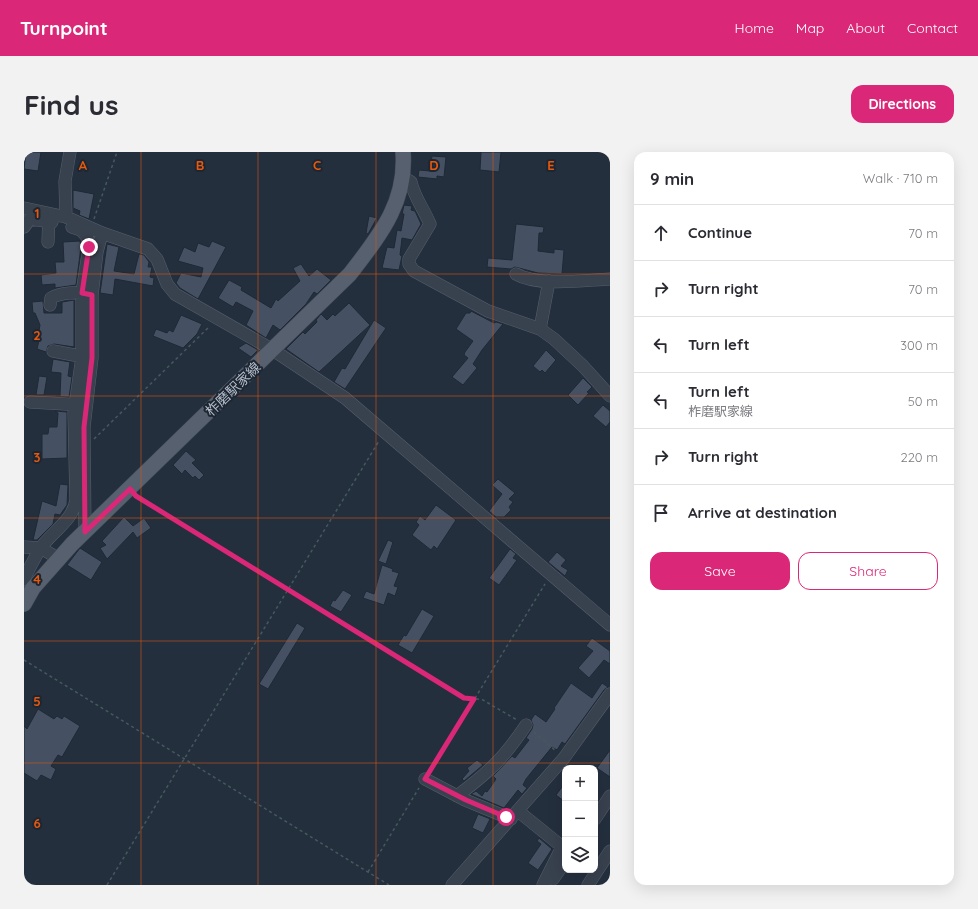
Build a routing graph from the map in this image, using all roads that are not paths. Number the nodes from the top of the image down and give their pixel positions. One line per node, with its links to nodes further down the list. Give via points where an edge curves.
1 (70, 152): 5 (street, via 65,181)
2 (403, 152): 3 (main road, 柞磨駅家線)
3 (403, 177): 15 (street, via 411,182 414,194 430,224 409,259 414,271 488,311); 16 (main road, 柞磨駅家線, via 399,199 375,242 350,274)
4 (24, 208): 6 (street)
5 (66, 217): 6 (street); 8 (street)
6 (48, 218): 7 (street, via 30,219); 9 (street); 13 (street, via 81,230 87,237)
7 (24, 227)
8 (97, 231): 13 (street, via 97,252); 16 (street, via 148,249 157,259 167,284 175,294)
9 (48, 242)
10 (516, 274): 12 (street, via 523,278)
11 (610, 279): 12 (street)
12 (549, 281): 15 (street)
13 (87, 294): 14 (street, via 55,296 51,298); 18 (street)
14 (50, 305)
15 (540, 329): 19 (street, via 577,361)
16 (273, 350): 22 (main road, 柞磨駅家線); 28 (street, via 345,398)
17 (53, 351): 18 (street)
18 (87, 357): 21 (street)
19 (610, 396)
20 (30, 402): 21 (street)
21 (81, 404): 22 (street); 24 (street, via 75,507)
22 (85, 532): 25 (main road, 柞磨駅家線)
23 (24, 547): 24 (street)
24 (40, 548): 25 (street); 26 (street)
25 (55, 556): 27 (main road, 柞磨駅家線)
26 (24, 580)
27 (24, 604)
28 (610, 625)
29 (610, 694): 35 (street, via 564,758)
30 (526, 725): 32 (street, via 510,749 489,772)
31 (425, 779): 32 (street)
32 (457, 796): 35 (street)
33 (610, 796): 34 (street)
34 (598, 814)
35 (514, 815): 38 (street); 39 (street, via 560,844 560,851)
36 (610, 851): 41 (street)
37 (562, 866): 40 (street)
38 (452, 885)
39 (543, 885)
40 (548, 885)
41 (588, 885)

